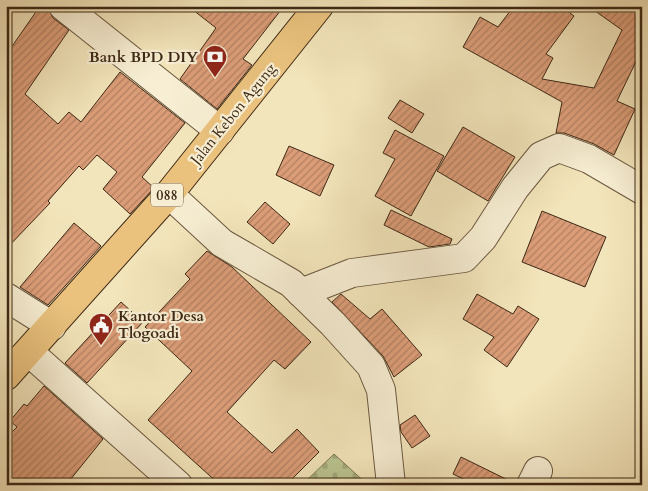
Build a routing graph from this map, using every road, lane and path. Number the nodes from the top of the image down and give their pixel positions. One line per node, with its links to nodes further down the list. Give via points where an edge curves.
1 (63, 6): 3 (street)
2 (319, 6): 3 (main road, Jalan Kebon Agung / 088)
3 (220, 131): 5 (main road, Jalan Kebon Agung / 088)
4 (642, 190): 6 (street, via 588,159 560,148 541,156 515,188 483,238 464,258 352,273)
5 (169, 194): 6 (street, via 222,243); 8 (main road, Jalan Kebon Agung / 088)
6 (302, 292): 12 (street, via 371,366 381,390)
7 (6, 297): 8 (street)
8 (52, 326): 9 (main road, Jalan Kebon Agung / 088)
9 (29, 352): 10 (main road, Jalan Kebon Agung / 088); 11 (street)
10 (6, 376)
11 (169, 482)
12 (391, 485)

